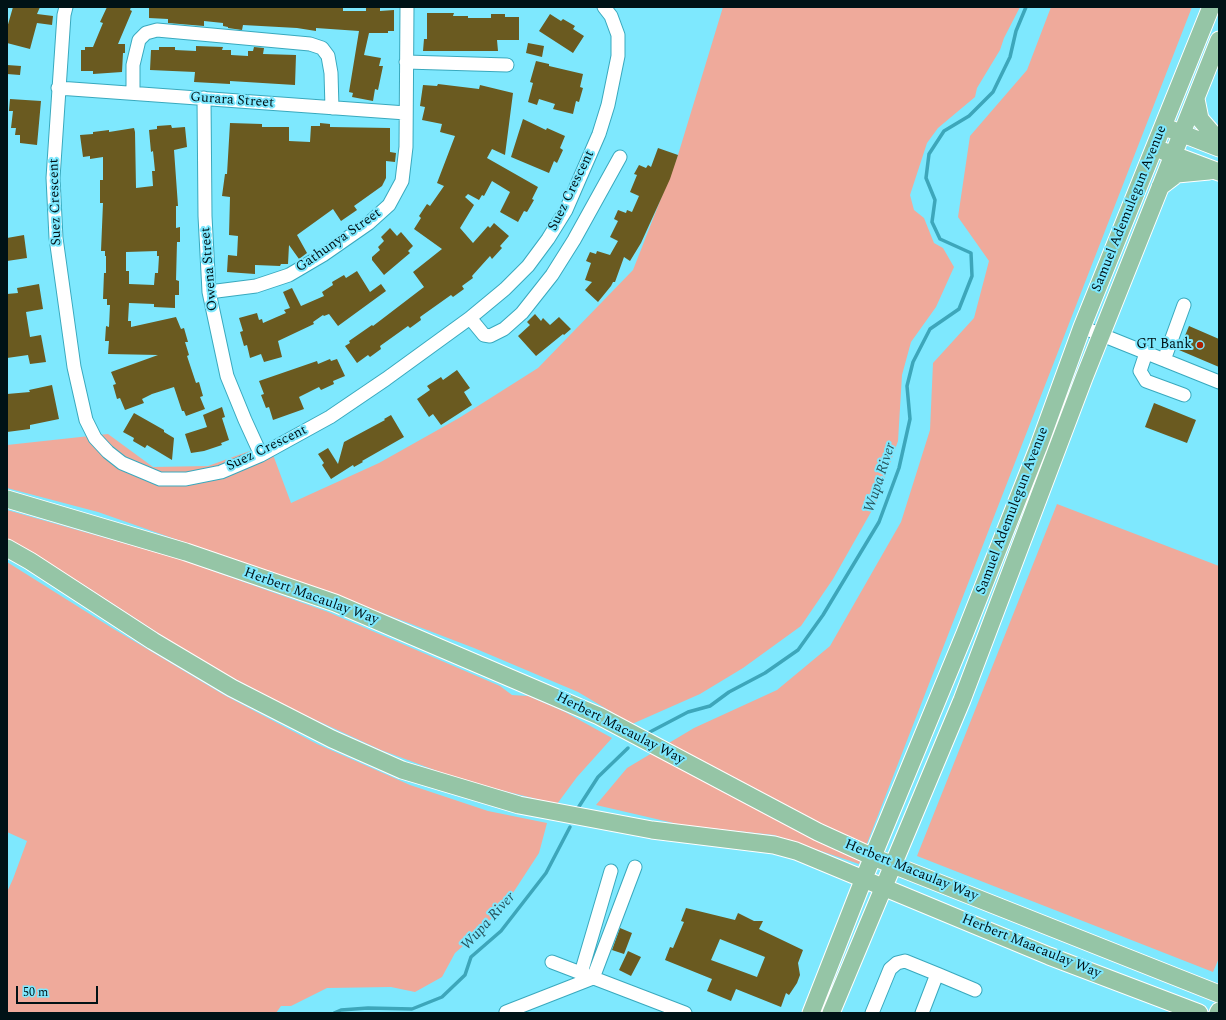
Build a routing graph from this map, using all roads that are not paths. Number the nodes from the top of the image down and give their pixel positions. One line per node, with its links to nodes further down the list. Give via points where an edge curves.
1 (66, 7): 8 (street, Suez Crescent)
2 (407, 7): 6 (street, Gathunya Street)
3 (604, 7): 25 (street, Suez Crescent, via 611,16 618,35 618,56 608,105 585,169 566,210 528,266)
4 (1210, 7): 14 (main road, Samuel Ademulegun Avenue)
5 (1219, 40): 11 (main road, Samuel Ademulegun Avenue)
6 (406, 62): 7 (street); 13 (street, Gathunya Street)
7 (507, 65)
8 (58, 88): 9 (street, Gurara Street); 32 (street, Suez Crescent, via 53,178 57,246 74,367 86,420 95,438 122,463 160,479 186,479 221,472)
9 (132, 93): 10 (street, Gurara Street); 12 (street, via 133,66 139,40 146,33 157,30 303,43 322,48 328,56 331,73)
10 (204, 98): 12 (street, Gurara Street); 23 (street, Owena Street, via 205,216)
11 (1196, 99): 15 (main road, Samuel Ademulegun Avenue); 16 (main road, via 1200,119)
12 (332, 108): 13 (street, Gurara Street)
13 (406, 113): 23 (street, Gathunya Street, via 402,181 389,205 363,227 289,275 256,286)
14 (1163, 127): 15 (main road); 17 (main road, Samuel Ademulegun Avenue)
15 (1182, 134): 18 (main road); 19 (main road, Samuel Ademulegun Avenue)
16 (1219, 141)
17 (1155, 148): 19 (main road); 26 (main road, Samuel Ademulegun Avenue)
18 (1219, 148)
19 (1173, 155): 21 (main road); 22 (main road, Samuel Ademulegun Avenue)
20 (620, 157): 25 (street, via 574,240 552,275 522,313 504,329 490,336 484,335)
21 (1216, 171): 22 (main road, via 1177,174)
22 (1158, 188): 27 (main road, Samuel Ademulegun Avenue)
23 (209, 292): 32 (street, Owena Street, via 227,376)
24 (1184, 305): 29 (street)
25 (470, 318): 32 (street, Suez Crescent, via 336,413)
26 (1082, 327): 27 (street); 35 (main road, Samuel Ademulegun Avenue, via 968,626)
27 (1101, 334): 28 (street); 36 (main road, Samuel Ademulegun Avenue, via 962,700)
28 (1146, 352): 29 (street); 31 (street, via 1140,371 1146,381)
29 (1164, 360): 30 (street)
30 (1219, 382)
31 (1184, 396)
32 (261, 455)
33 (7, 499): 35 (main road, Herbert Macaulay Way, via 186,552 335,603 599,716 818,832)
34 (7, 548): 39 (main road, Herbert Macaulay Way, via 153,642 232,688 332,739 402,770 519,805 652,830 774,845 819,859)
35 (873, 857): 36 (main road, Herbert Macaulay Way); 39 (main road, Samuel Ademulegun Avenue)
36 (894, 866): 40 (main road, Samuel Ademulegun Avenue); 46 (main road, Herbert Macaulay Way)
37 (635, 867): 44 (street)
38 (611, 871): 42 (street)
39 (864, 878): 40 (main road, Herbert Maacaulay Way); 49 (main road, Samuel Ademulegun Avenue)
40 (884, 886): 50 (main road, Samuel Ademulegun Avenue); 53 (main road, Herbert Maacaulay Way, via 1049,956)
41 (552, 962): 42 (street)
42 (581, 973): 44 (street)
43 (937, 974): 45 (street); 51 (street, via 905,961 897,963 890,969); 52 (street)
44 (593, 978): 47 (street); 48 (street)
45 (975, 990)
46 (1219, 994)
47 (506, 1012)
48 (685, 1013)
49 (811, 1013)
50 (831, 1013)
51 (872, 1013)
52 (922, 1013)
53 (1199, 1013)

